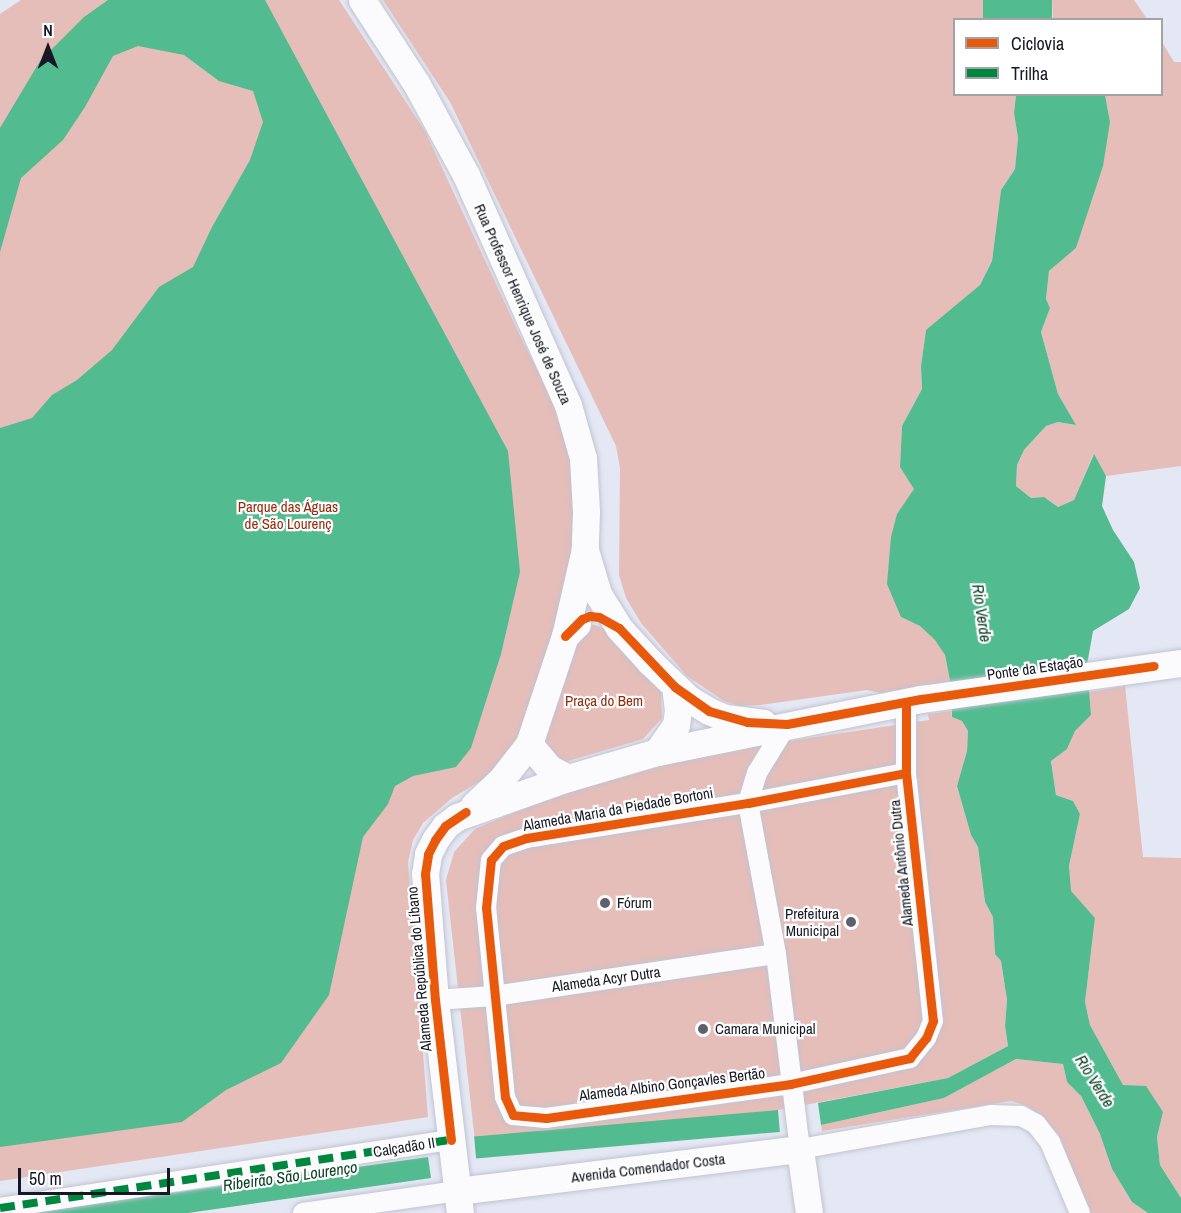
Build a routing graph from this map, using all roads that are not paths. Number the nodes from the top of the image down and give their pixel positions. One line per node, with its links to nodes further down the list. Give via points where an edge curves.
1 (362, 0): 2 (main road, Rua Professor Henrique José de Souza, via 416,83 466,175 568,405 583,458)
2 (585, 549): 3 (main road, via 598,594); 4 (main road, Rua Professor Henrique José de Souza)
3 (619, 628): 4 (main road, via 590,616); 6 (main road)
4 (565, 636): 9 (main road)
5 (1181, 663): 7 (main road, Ponte da Estação)
6 (675, 687): 8 (main road, via 725,718); 10 (main road, via 676,725)
7 (914, 701): 8 (main road, Alameda Maria da Piedade Bortoni); 11 (street, Alameda Antônio Dutra)
8 (787, 724): 10 (main road, Alameda Maria da Piedade Bortoni); 13 (street, via 757,773)
9 (529, 744): 12 (main road, via 549,768); 14 (main road, via 500,781)
10 (657, 752): 12 (main road, Alameda Maria da Piedade Bortoni)
11 (906, 773): 13 (street, Alameda Maria da Piedade Bortoni); 18 (street, Alameda Antônio Dutra)
12 (568, 778): 14 (main road, Alameda Maria da Piedade Bortoni)
13 (748, 802): 15 (street); 16 (street, Alameda Maria da Piedade Bortoni, via 526,838 503,846 491,860 486,908)
14 (466, 812): 17 (main road, Alameda República do Líbano, via 445,826 428,854 426,891)
15 (776, 954): 16 (street, Alameda Acyr Dutra); 19 (street)
16 (494, 996): 17 (street, Alameda Acyr Dutra); 19 (street, Alameda Albino Gonçavles Bertão, via 505,1096 513,1115 546,1118)
17 (435, 1000): 20 (main road, Alameda República do Líbano)
18 (933, 1021): 19 (street, Alameda Albino Gonçavles Bertão, via 926,1038 910,1058)
19 (791, 1084): 21 (street)
20 (451, 1140): 22 (main road, Alameda República do Líbano); 23 (street, Calçadão II)
21 (800, 1149): 22 (main road, Avenida Comendador Costa); 25 (main road); 26 (street, Avenida Comendador Costa, via 991,1115 1021,1116 1036,1124 1050,1142)
22 (459, 1202): 24 (street, Avenida Comendador Costa)
23 (0, 1208)
24 (303, 1213)
25 (809, 1213)
26 (1080, 1213)

